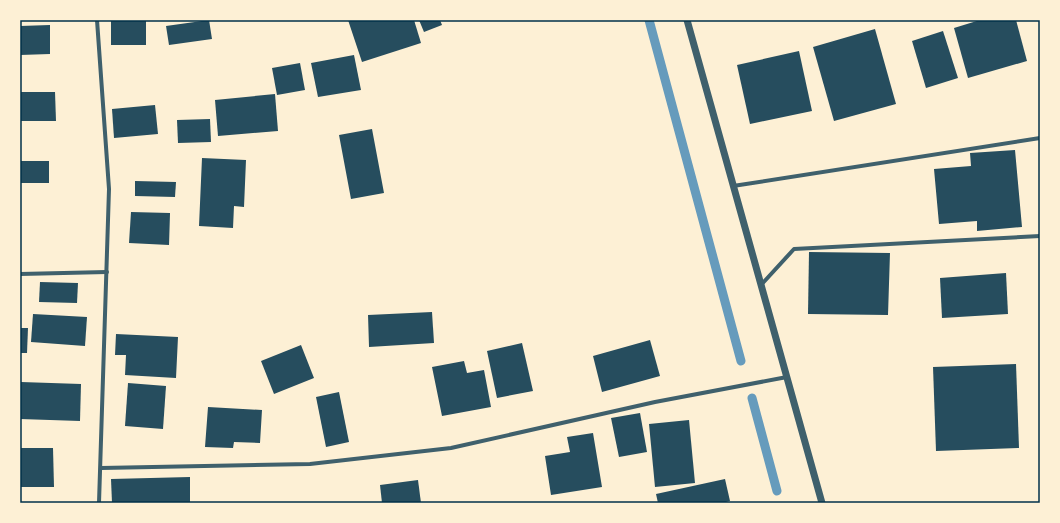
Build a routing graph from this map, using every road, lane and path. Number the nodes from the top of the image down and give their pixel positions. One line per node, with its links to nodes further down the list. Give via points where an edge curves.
1 (97, 20): 6 (street, via 109,189)
2 (687, 20): 4 (street)
3 (1040, 138): 4 (street)
4 (732, 186): 8 (street)
5 (1040, 236): 8 (street, via 794,249)
6 (107, 272): 7 (street); 10 (street)
7 (20, 274)
8 (761, 285): 9 (street)
9 (787, 377): 10 (street, via 655,402 451,448 310,464); 12 (street)
10 (101, 468): 11 (street)
11 (99, 503)
12 (822, 503)

